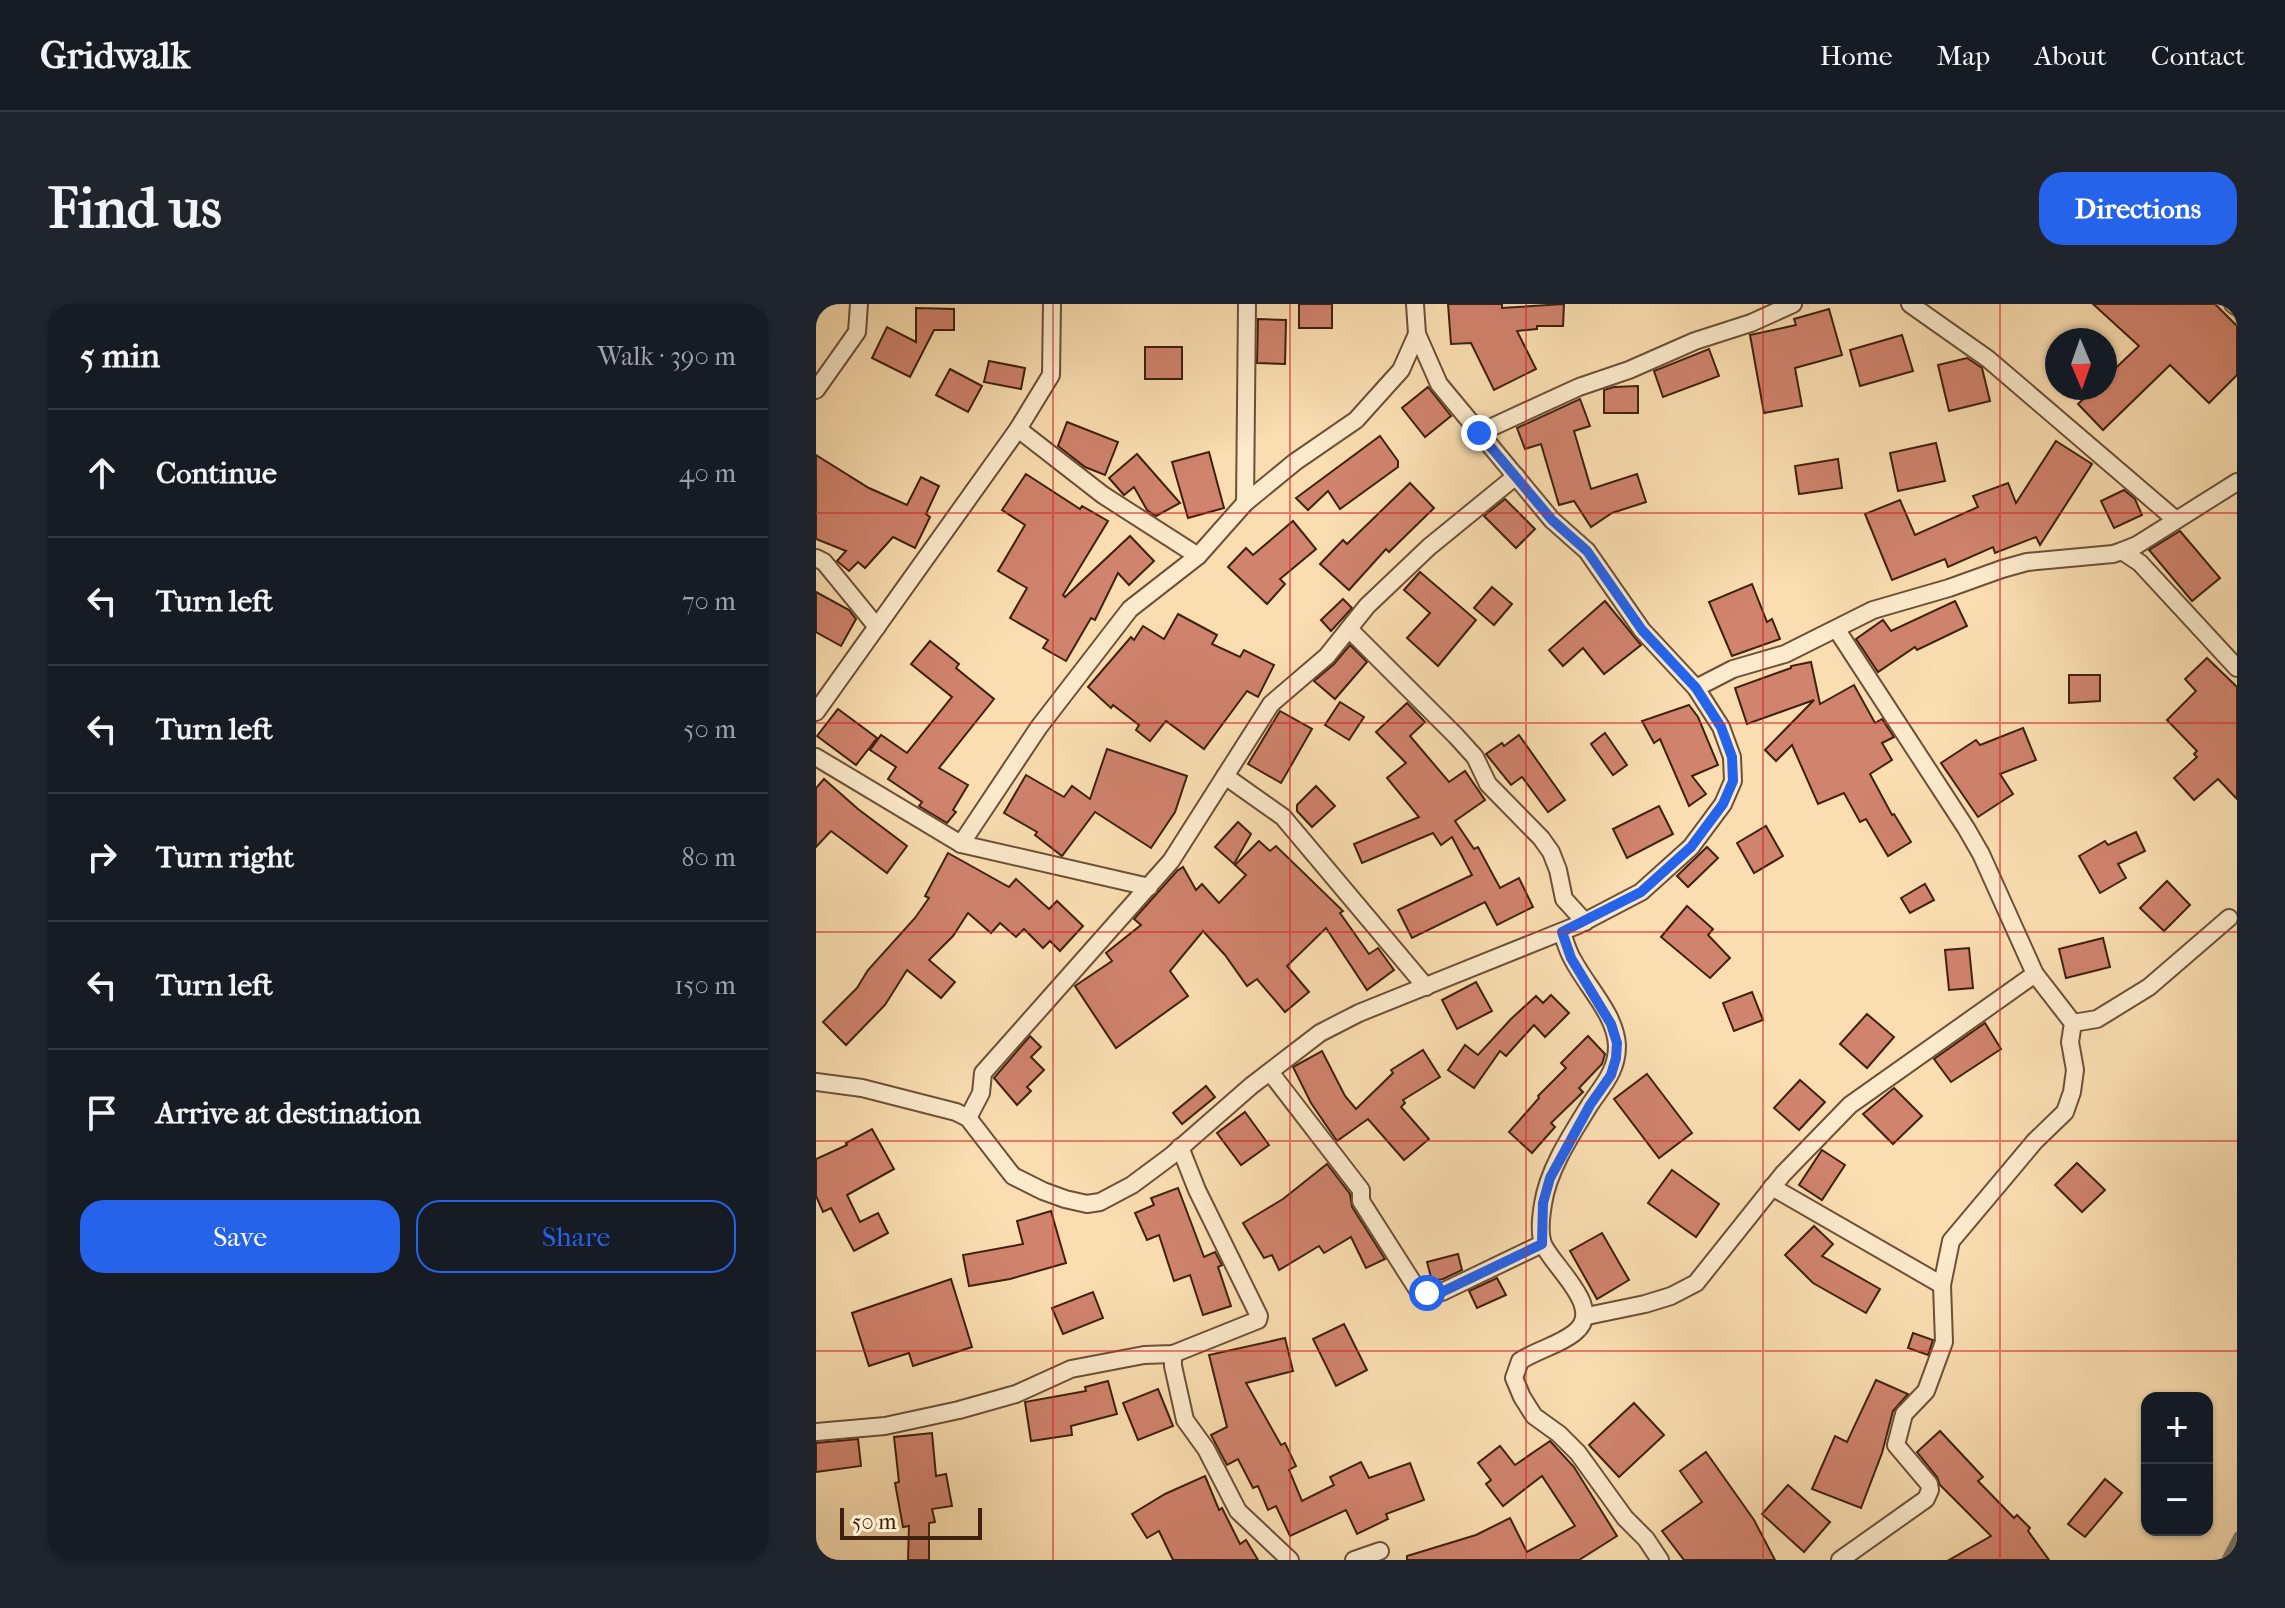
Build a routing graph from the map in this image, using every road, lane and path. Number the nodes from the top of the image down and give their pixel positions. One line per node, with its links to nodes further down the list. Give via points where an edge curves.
1 (859, 304): 8 (street, via 857,332)
2 (1052, 304): 9 (street, via 1051,375)
3 (1247, 304): 13 (street)
4 (1415, 304): 7 (street)
5 (1793, 304): 10 (street, via 1579,387)
6 (1910, 304): 14 (street, via 1988,359)
7 (1417, 334): 10 (street, via 1439,384); 13 (street, via 1401,370 1356,420)
8 (816, 390)
9 (1018, 429): 16 (street, via 1103,495); 18 (street)
10 (1479, 433): 11 (street)
11 (1516, 476): 19 (street, via 1429,547); 22 (street, via 1552,520 1587,551 1642,630)
12 (2237, 482): 14 (street)
13 (1245, 503): 16 (street)
14 (2176, 520): 15 (street)
15 (2122, 551): 20 (street, via 2015,565 1873,610); 21 (street, via 2140,563)
16 (1198, 556): 26 (street, via 1130,609 1039,727)
17 (816, 558): 18 (street)
18 (877, 627): 23 (street)
19 (1349, 629): 25 (street, via 1305,677 1271,704); 29 (street, via 1456,736 1475,757 1488,784 1541,838 1558,870 1564,899)
20 (1837, 630): 22 (street); 31 (street, via 1981,854)
21 (2237, 668)
22 (1696, 688): 29 (street, via 1721,727 1732,757 1733,781 1723,804 1691,847 1641,892)
23 (816, 712)
24 (816, 757): 26 (street)
25 (1225, 776): 27 (street); 32 (street, via 1283,817)
26 (961, 844): 27 (street)
27 (1149, 887): 36 (street, via 983,1073 981,1093)
28 (2229, 918): 33 (street, via 2149,987 2097,1019)
29 (1585, 922): 30 (street)
30 (1562, 932): 32 (street); 39 (street, via 1617,1043 1611,1075 1550,1178)
31 (2035, 974): 33 (street); 38 (street, via 1850,1105)
32 (1426, 987): 34 (street, via 1320,1033)
33 (2073, 1023): 40 (street, via 2075,1070 2065,1112 1957,1232)
34 (1270, 1072): 37 (street); 39 (street, via 1361,1190 1361,1201 1419,1292 1442,1292)
35 (816, 1082): 36 (street, via 862,1088)
36 (968, 1118): 37 (street, via 1013,1176 1087,1204 1132,1185)
37 (1180, 1147): 42 (street, via 1259,1316 1252,1324)
38 (1772, 1187): 40 (street); 41 (street, via 1696,1283 1645,1304)
39 (1542, 1244): 41 (street)
40 (1942, 1285): 44 (street, via 1944,1342 1926,1391 1904,1414 1896,1445 1930,1490 1926,1499)
41 (1587, 1316): 48 (street, via 1573,1334 1520,1361 1514,1378 1534,1416 1578,1453)
42 (1173, 1354): 43 (street, via 1071,1369 1016,1394 959,1410 885,1426); 46 (street, via 1185,1420 1238,1511)
43 (816, 1432)
44 (1854, 1549): 49 (street); 50 (street)
45 (1380, 1551): 47 (street)
46 (1288, 1559)
47 (1354, 1560)
48 (1660, 1560)
49 (1840, 1560)
50 (1869, 1560)

